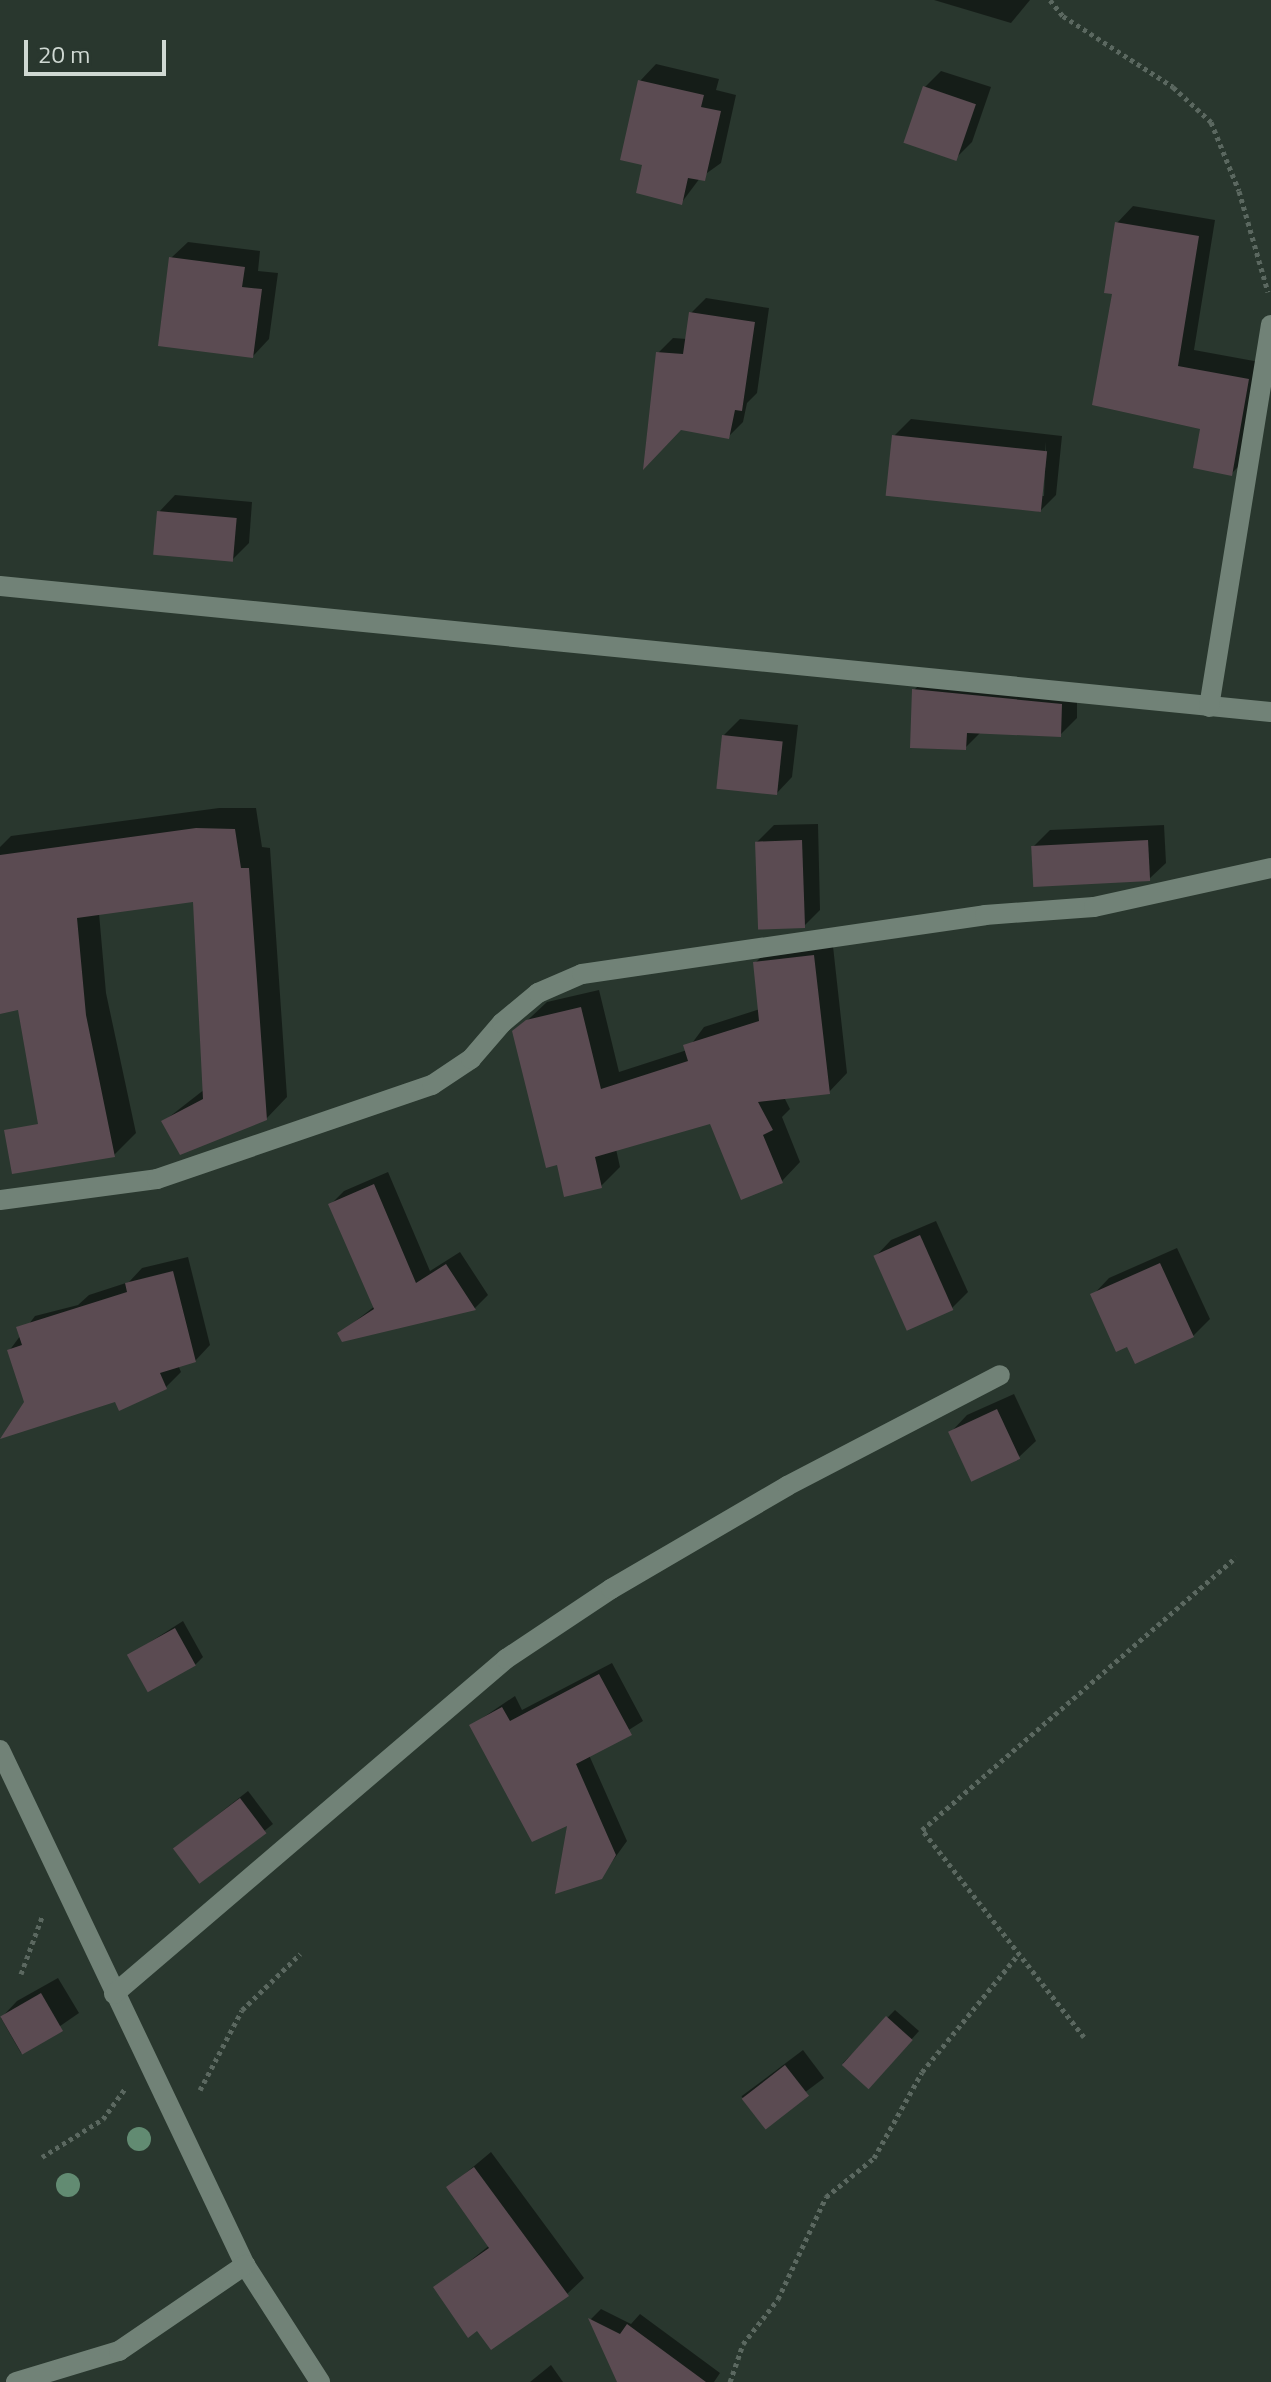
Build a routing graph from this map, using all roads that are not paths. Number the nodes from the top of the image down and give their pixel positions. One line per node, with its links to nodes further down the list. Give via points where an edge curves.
1 (1271, 325): 3 (street)
2 (0, 586): 3 (street)
3 (1209, 707): 4 (street)
4 (1271, 712)
5 (1271, 868): 6 (street, via 1094,907 985,915 582,974 538,993 471,1059 432,1085 157,1179)
6 (0, 1200)
7 (1000, 1375): 9 (street, via 787,1486 611,1589 506,1659)
8 (0, 1750): 9 (street)
9 (114, 1994): 10 (street)
10 (245, 2265): 11 (street, via 119,2351); 12 (street)
11 (16, 2382)
12 (320, 2382)

